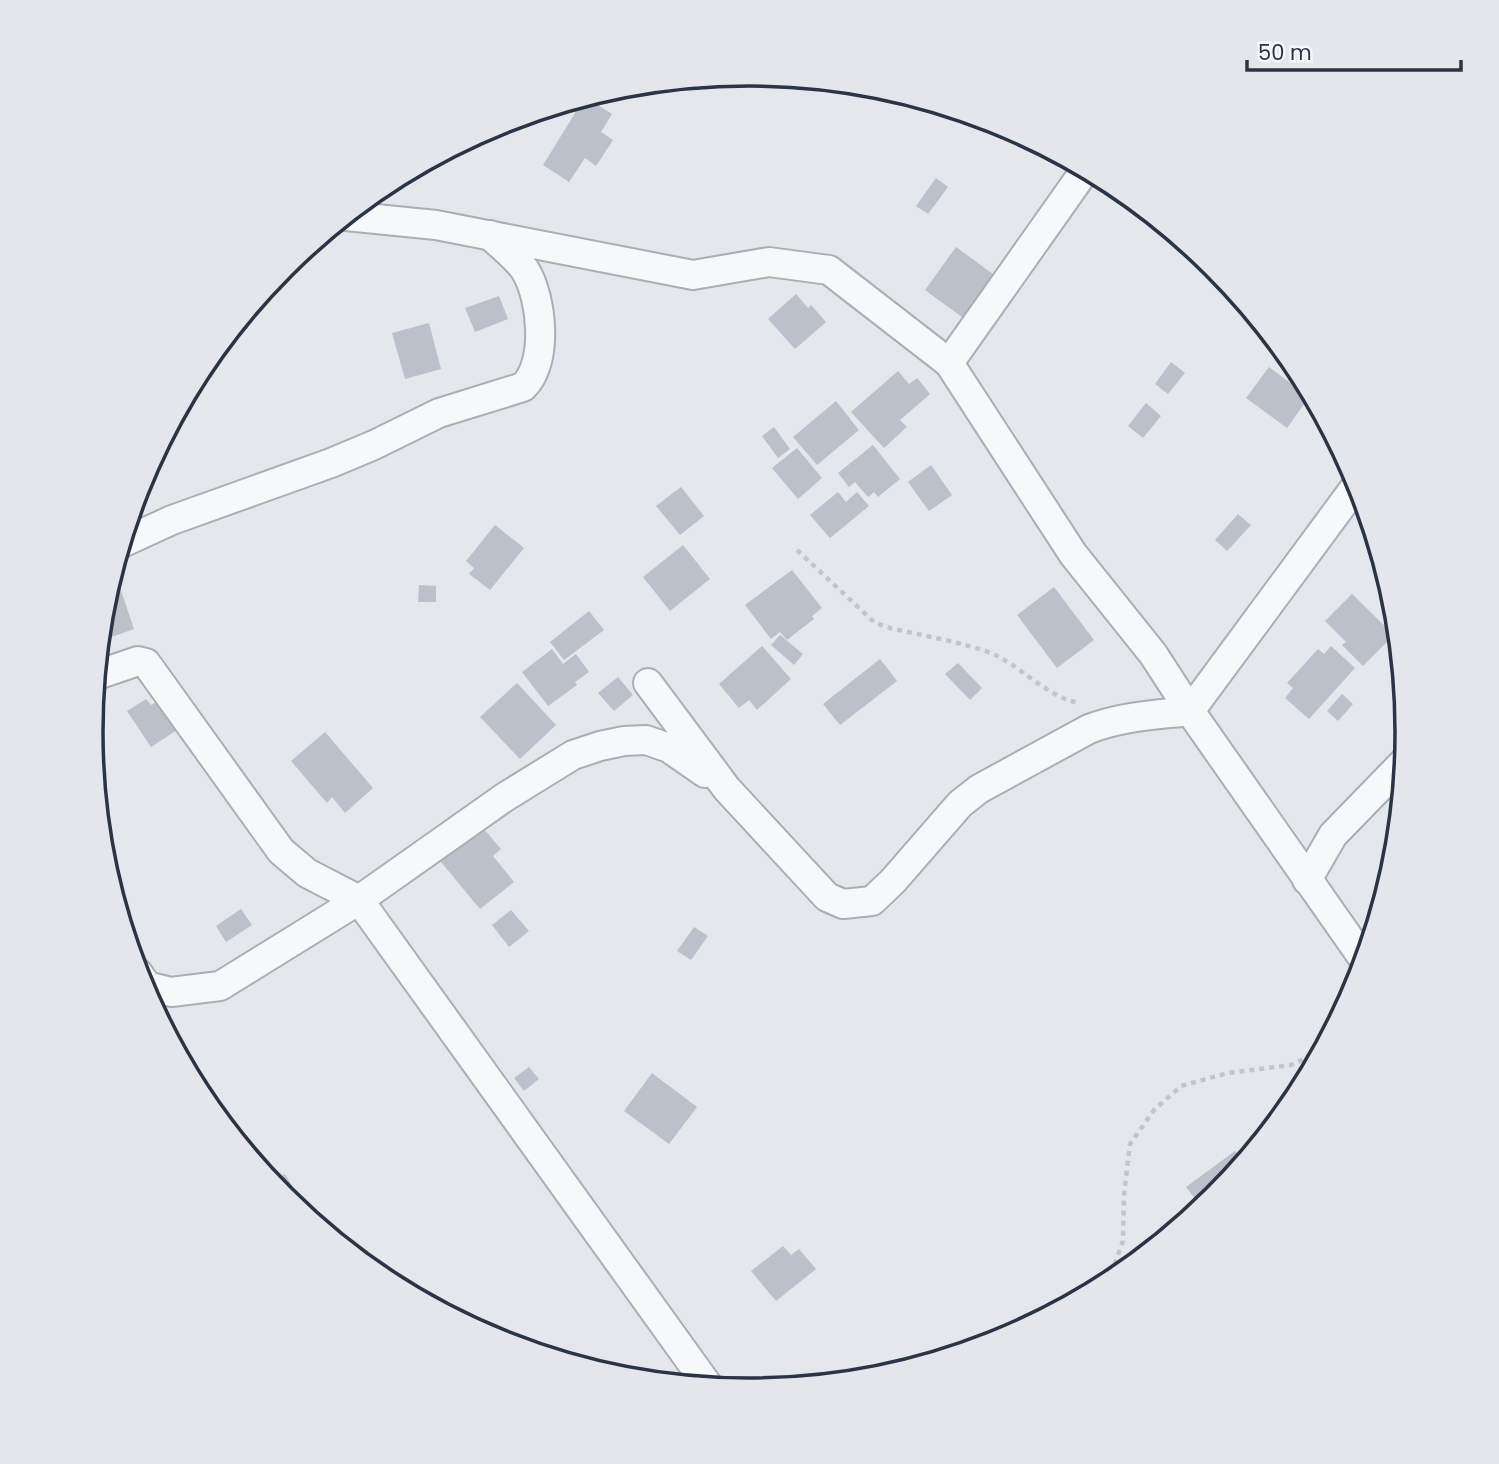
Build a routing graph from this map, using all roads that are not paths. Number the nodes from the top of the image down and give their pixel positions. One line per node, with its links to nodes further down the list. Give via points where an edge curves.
1 (1080, 177): 4 (street)
2 (358, 217): 3 (street)
3 (490, 235): 4 (street, via 694,275 769,262 830,270); 6 (street, via 523,267 539,312 537,362 533,378 523,387 439,413 342,458)
4 (949, 363): 9 (street, via 1073,554 1153,654)
5 (1350, 494): 9 (street)
6 (134, 538)
7 (107, 672): 13 (street, via 146,663 281,851 307,873)
8 (648, 683): 11 (street)
9 (1190, 711): 11 (street, via 1126,718 1089,729 979,789 872,901 843,904 827,897); 12 (street)
10 (1394, 772): 12 (street, via 1333,835)
11 (727, 789): 13 (street, via 669,748 646,740 600,746 573,755 505,797)
12 (1307, 880): 14 (street)
13 (359, 901): 15 (street, via 220,986 171,992); 16 (street)
14 (1357, 950)
15 (155, 986)
16 (701, 1376)

